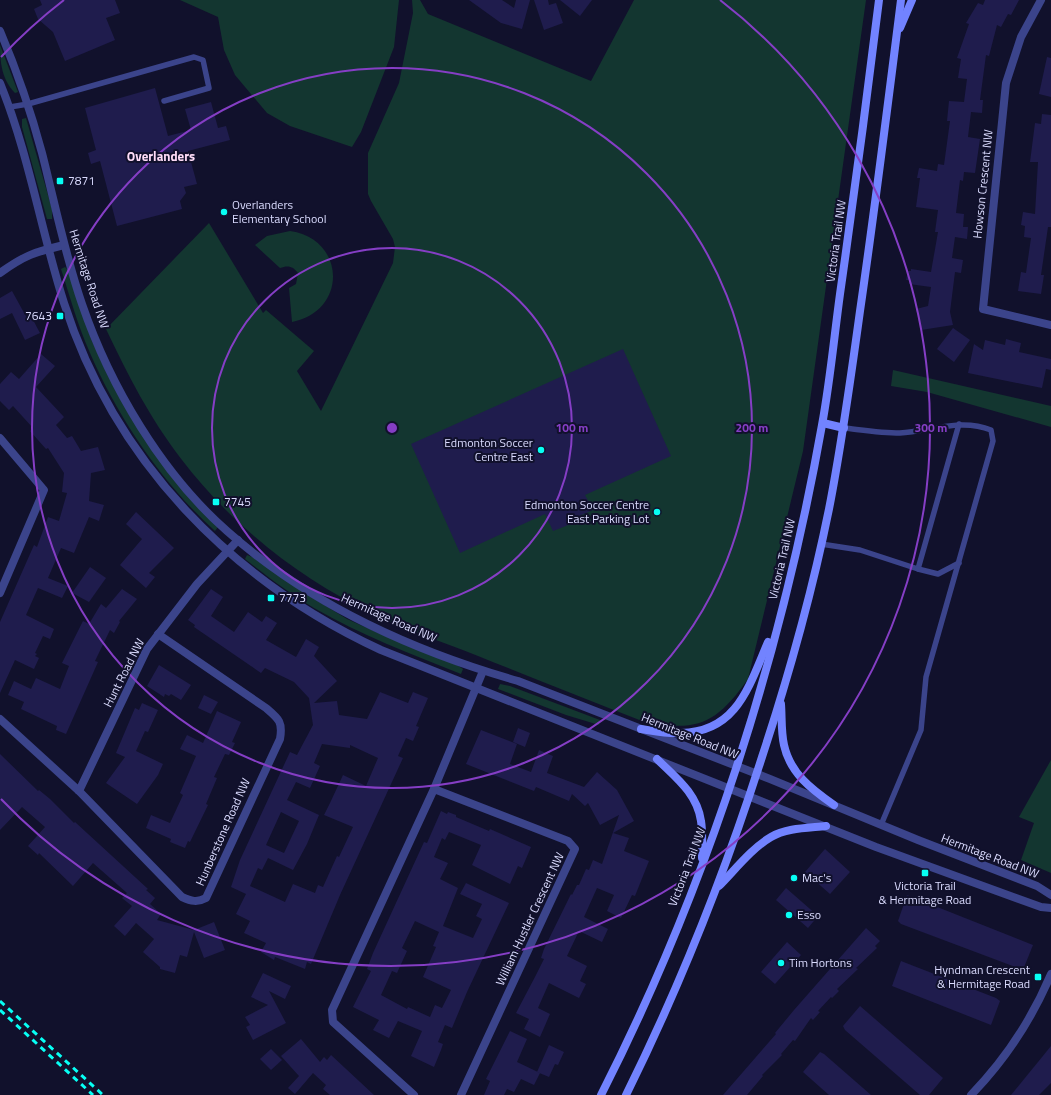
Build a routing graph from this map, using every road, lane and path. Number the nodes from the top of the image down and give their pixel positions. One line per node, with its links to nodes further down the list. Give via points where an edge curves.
1 (879, 0): 15 (main road, Victoria Trail NW)
2 (901, 0): 6 (main road)
3 (912, 0): 6 (main road)
4 (1041, 0): 14 (street, Howson Crescent NW, via 1021,37 1006,83 983,309)
5 (0, 31): 9 (street, Hermitage Road NW)
6 (896, 38): 17 (main road)
7 (0, 83): 10 (street)
8 (164, 101): 9 (lane, via 209,88 203,60 194,57)
9 (28, 104): 10 (lane); 11 (street, Hermitage Road NW)
10 (10, 107): 12 (street)
11 (64, 245): 12 (street); 19 (street, Hermitage Road NW, via 93,334 133,414 185,486 225,530)
12 (49, 248): 13 (street, via 19,259); 21 (street, via 76,336 94,377 117,419 140,455 177,501)
13 (0, 273)
14 (1051, 324)
15 (823, 423): 17 (main road); 25 (main road, Victoria Trail NW)
16 (959, 424): 17 (lane, via 899,433); 22 (lane, via 979,425 991,430 993,441); 23 (lane)
17 (844, 428): 20 (main road)
18 (0, 438): 24 (street, via 44,490)
19 (238, 540): 21 (street, Hunt Road NW); 27 (street, Hermitage Road NW, via 306,590 354,617)
20 (821, 544): 23 (lane, via 860,550); 29 (main road)
21 (227, 550): 26 (street, Hunt Road NW); 28 (street, via 267,584 329,624 381,650)
22 (959, 562): 23 (lane, via 938,574); 40 (lane, via 926,677 921,730)
23 (918, 569)
24 (0, 593)
25 (781, 614): 31 (main road, via 743,698 730,715 712,726 690,733); 33 (main road, Victoria Trail NW)
26 (158, 634): 37 (street, Hunt Road NW, via 147,650); 37 (street, Hunberstone Road NW, via 266,708 277,717 282,727 280,739 206,898 191,901 182,897)
27 (483, 671): 28 (street); 31 (street, Hermitage Road NW, via 518,681)
28 (476, 688): 32 (street); 36 (street)
29 (781, 699): 34 (main road); 39 (main road, via 784,744 790,764 811,789)
30 (0, 719): 37 (street, Hunberstone Road NW)
31 (640, 729): 33 (street, Hermitage Road NW)
32 (657, 759): 35 (street); 42 (main road, via 688,790 696,805 701,820)
33 (736, 767): 34 (street, Hermitage Road NW); 35 (main road, Victoria Trail NW)
34 (757, 775): 38 (main road); 39 (street, Hermitage Road NW)
35 (729, 788): 38 (street); 42 (main road, Victoria Trail NW)
36 (434, 789): 47 (street, via 332,1010 333,1022); 48 (street, William Hustler Crescent NW, via 568,841 575,849)
37 (79, 791)
38 (750, 796): 41 (street); 43 (main road)
39 (834, 805): 40 (street, Hermitage Road NW)
40 (881, 825): 44 (street, Hermitage Road NW, via 1037,886)
41 (826, 826): 43 (main road, via 790,830 772,836 760,844); 45 (street, via 974,884 1040,907)
42 (702, 863): 49 (main road, Victoria Trail NW, via 642,1009)
43 (717, 888): 50 (main road, via 677,985)
44 (1051, 895)
45 (1051, 908)
46 (1051, 974): 51 (street, via 1024,1028 998,1065)
47 (414, 1095)
48 (461, 1095)
49 (601, 1095)
50 (626, 1095)
51 (970, 1095)

